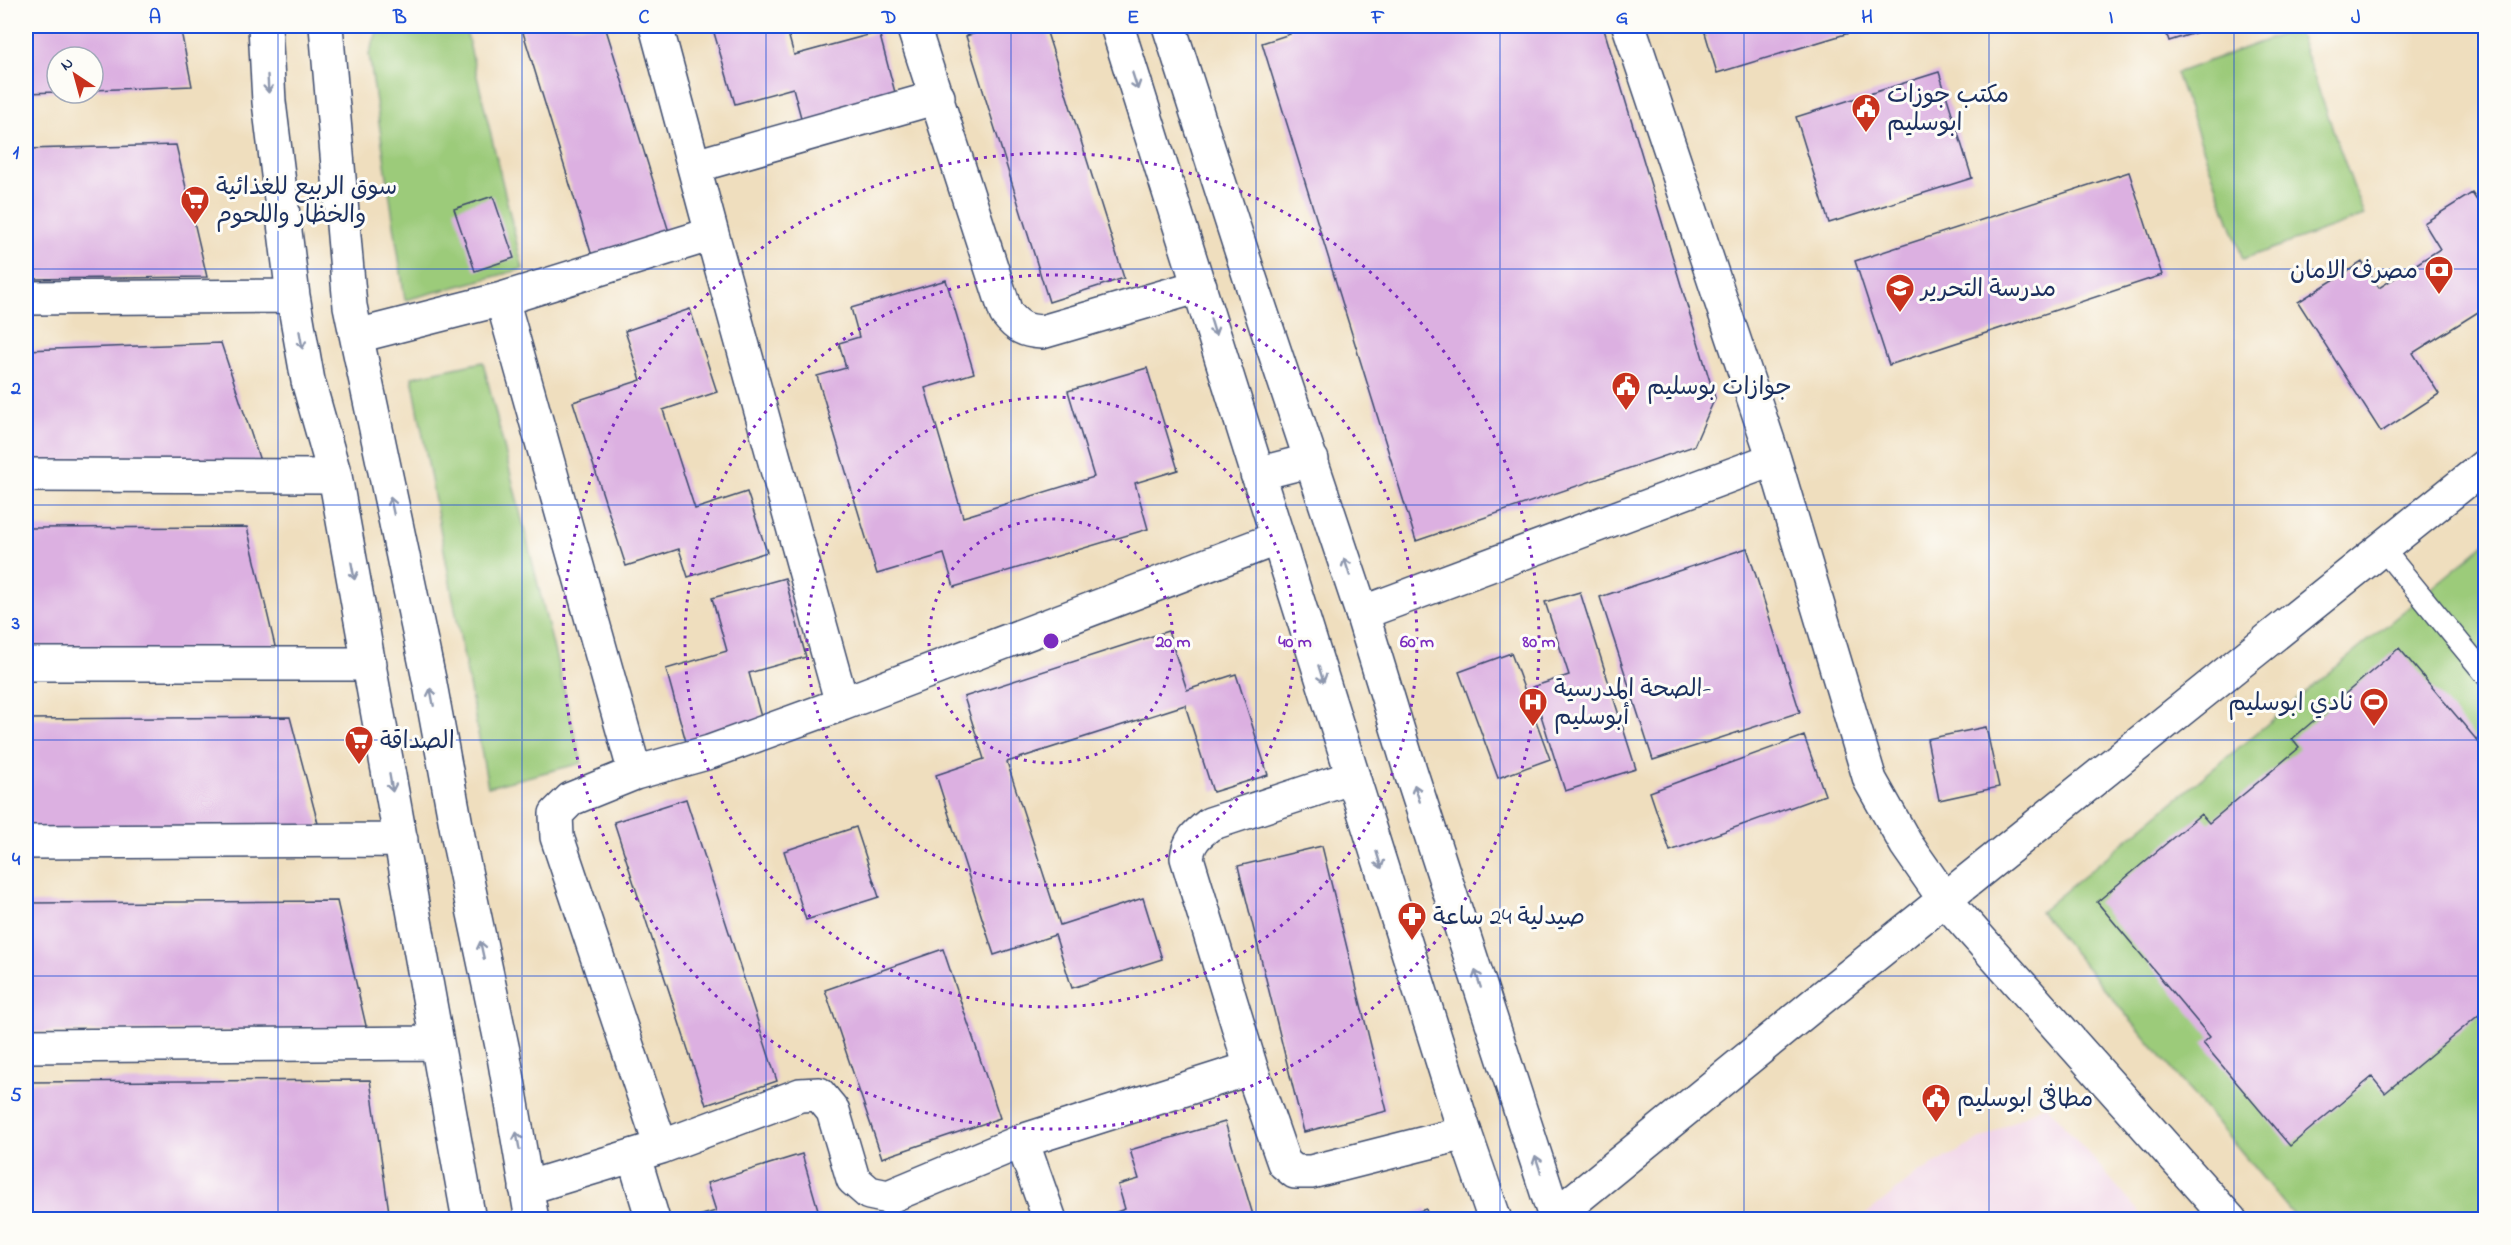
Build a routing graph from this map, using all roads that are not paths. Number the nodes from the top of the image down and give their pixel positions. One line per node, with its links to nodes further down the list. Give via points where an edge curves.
1 (265, 26): 13 (street, one-way to 13, via 269,102)
2 (340, 26): 8 (street)
3 (656, 26): 10 (street)
4 (913, 26): 9 (street)
5 (1117, 26): 12 (street, one-way to 12)
6 (1169, 26): 18 (street)
7 (1629, 26): 17 (street)
8 (327, 41): 16 (street, via 350,306)
9 (938, 97): 10 (street); 12 (street, via 1006,313 1015,325 1025,331 1042,332)
10 (695, 166): 11 (street)
11 (712, 234): 15 (street); 29 (street)
12 (1200, 286): 20 (street, one-way to 20)
13 (293, 296): 14 (street); 22 (street, one-way to 22, via 308,381)
14 (26, 298)
15 (502, 299): 16 (street); 30 (street)
16 (357, 336): 41 (street, one-way to 16, via 503,1051)
17 (1774, 459): 25 (street); 34 (street, via 1870,780 1906,844)
18 (1312, 460): 20 (street); 25 (street, one-way to 18)
19 (2486, 465): 24 (street)
20 (1257, 474): 23 (street)
21 (26, 475): 22 (street)
22 (335, 476): 27 (street, one-way to 27)
23 (1278, 538): 29 (street); 31 (street, one-way to 31)
24 (2382, 548): 28 (lane); 34 (street)
25 (1362, 613): 42 (street, one-way to 25, via 1413,782)
26 (26, 664): 27 (street)
27 (370, 664): 32 (street, one-way to 32)
28 (2486, 675)
29 (842, 704): 30 (street, via 711,752)
30 (635, 773): 40 (street, via 571,799 556,814 557,837)
31 (1353, 777): 37 (street, via 1210,824 1189,844 1187,858); 38 (street, one-way to 38)
32 (400, 840): 33 (street); 35 (street)
33 (26, 842)
34 (1945, 900): 42 (street); 47 (street)
35 (436, 1043): 36 (street); 43 (street)
36 (26, 1046)
37 (1251, 1068): 38 (street, via 1284,1162 1295,1172 1311,1172); 39 (street)
38 (1465, 1133): 46 (street)
39 (1022, 1141): 40 (street, via 888,1197 869,1193 853,1179 833,1111 819,1094 800,1095); 45 (street)
40 (647, 1152): 41 (street); 44 (street)
41 (529, 1204)
42 (1556, 1218)
43 (470, 1220)
44 (653, 1220)
45 (1050, 1220)
46 (1495, 1220)
47 (2230, 1220)

